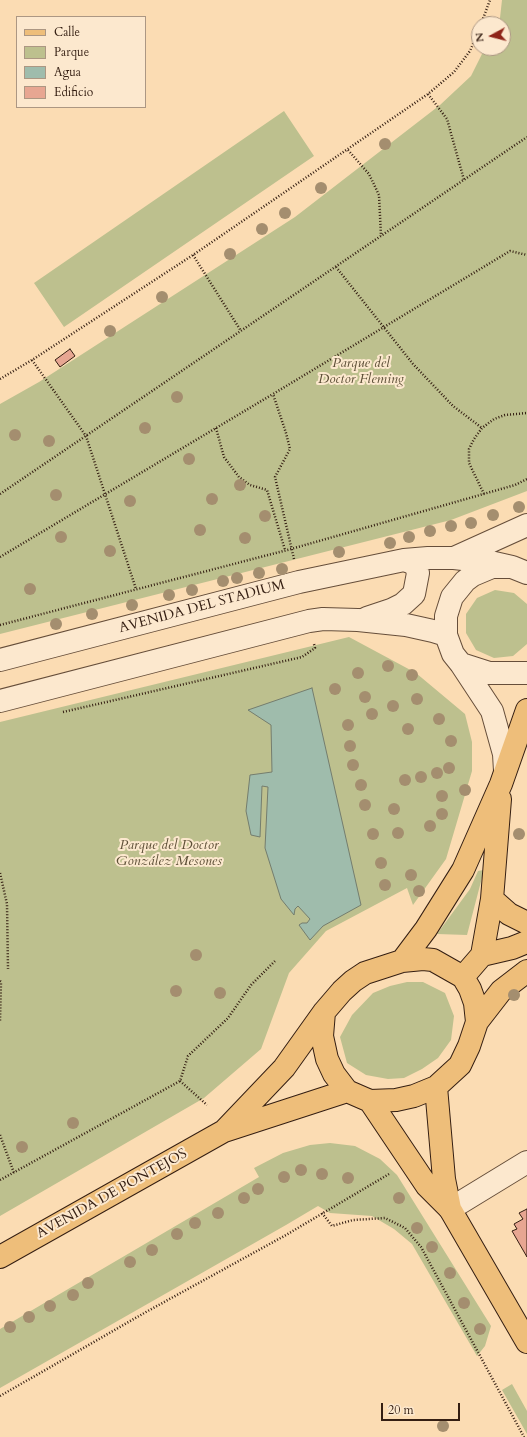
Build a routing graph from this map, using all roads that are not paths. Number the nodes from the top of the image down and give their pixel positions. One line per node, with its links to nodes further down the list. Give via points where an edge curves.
1 (527, 525): 2 (street, AVENIDA DEL STADIUM)
2 (454, 558): 3 (street, AVENIDA DEL STADIUM); 4 (street, AVENIDA DEL STADIUM, via 490,562)
3 (404, 560): 5 (street, via 413,563 418,573 414,594 391,610); 7 (street, AVENIDA DEL STADIUM, via 299,582)
4 (519, 570): 6 (street, AVENIDA DEL STADIUM, via 492,567 465,581 452,597 446,616)
5 (358, 620): 6 (street, via 406,625); 10 (street, via 309,621)
6 (446, 634): 8 (street, AVENIDA DEL STADIUM, via 453,654)
7 (0, 660)
8 (461, 664): 9 (street, via 489,673); 12 (street, AVENIDA DEL STADIUM, via 492,711 504,754)
9 (527, 673)
10 (0, 701)
11 (527, 710): 12 (main road)
12 (503, 778): 13 (main road); 17 (main road, via 463,870 426,929)
13 (492, 899): 14 (main road, via 509,914); 16 (main road)
14 (527, 923)
15 (527, 942): 16 (main road)
16 (482, 956): 19 (main road)
17 (402, 961): 19 (main road, AVENIDA DE PONTEJOS, via 433,960); 20 (main road, AVENIDA DE PONTEJOS, via 365,973 342,991)
18 (527, 971): 21 (main road, via 501,991)
19 (463, 977): 21 (main road, via 475,1003)
20 (324, 1012): 23 (main road, via 322,1036 327,1059 334,1074); 25 (main road, AVENIDA DE PONTEJOS, via 284,1068)
21 (477, 1022): 22 (main road, via 460,1065)
22 (436, 1086): 24 (main road, via 414,1096); 27 (main road, via 444,1179)
23 (347, 1091): 24 (main road); 25 (main road, AVENIDA DE PONTEJOS)
24 (370, 1101): 27 (main road, via 427,1186)
25 (224, 1130): 28 (main road, AVENIDA DE PONTEJOS)
26 (527, 1162): 27 (street)
27 (450, 1209): 29 (main road)
28 (0, 1257)
29 (527, 1342)

